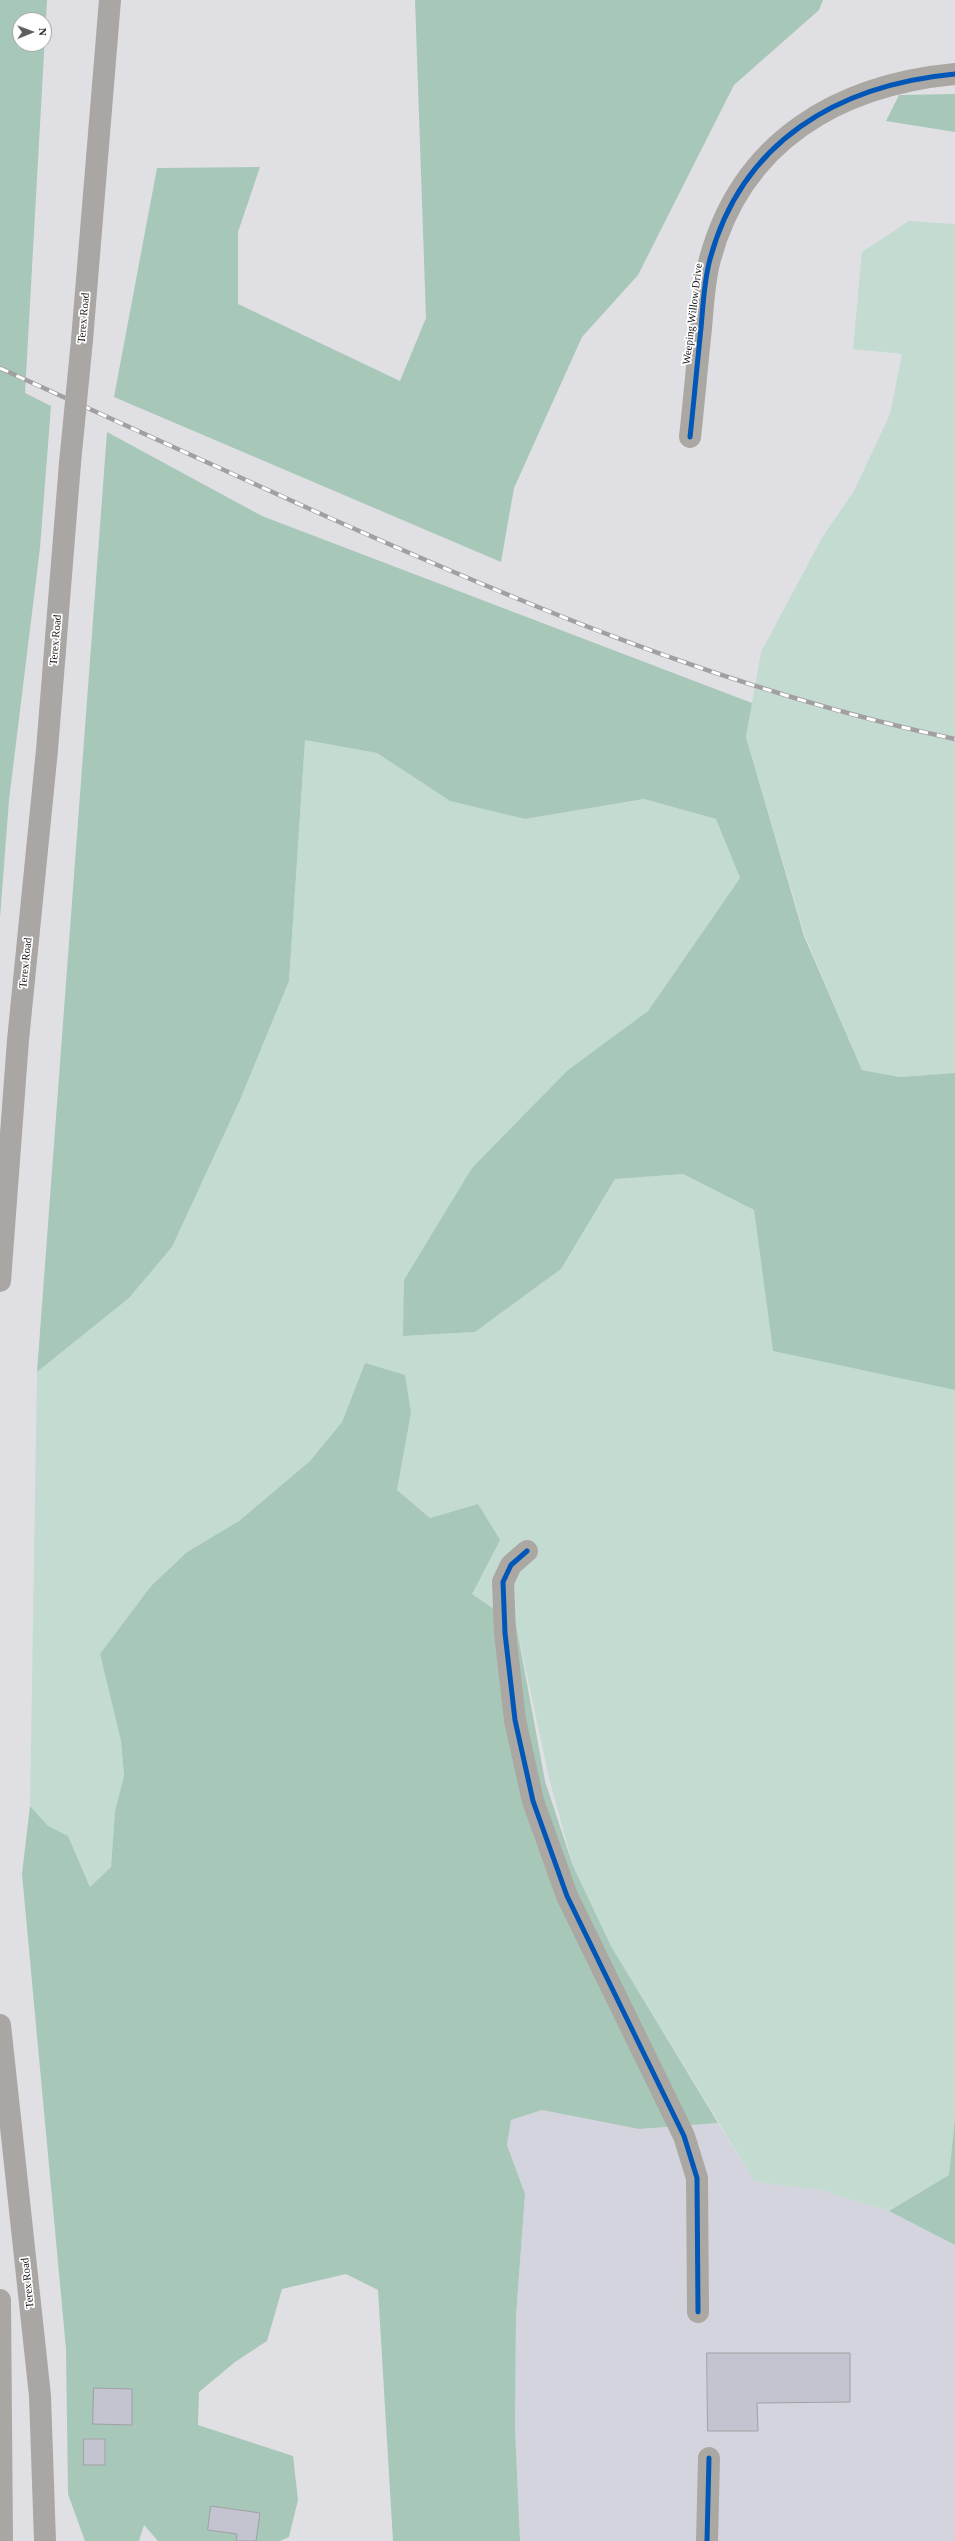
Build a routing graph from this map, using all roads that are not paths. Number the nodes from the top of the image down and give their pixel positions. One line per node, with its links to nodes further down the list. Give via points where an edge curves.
1 (110, 0): 4 (main road, Terex Road, bridge, via 47,750 18,1040)
2 (955, 74): 3 (street, Weeping Willow Drive, via 890,84 844,101 823,111 787,135 754,169 724,218 709,261)
3 (690, 437)
4 (0, 1281)
5 (527, 1551): 8 (street, via 511,1565 503,1582 505,1633 515,1720 533,1801 567,1896 684,2136 697,2178)
6 (0, 2025): 11 (main road, Terex Road, via 40,2396)
7 (0, 2300): 10 (main road)
8 (698, 2312)
9 (709, 2458): 12 (street)
10 (2, 2541)
11 (45, 2541)
12 (707, 2541)

